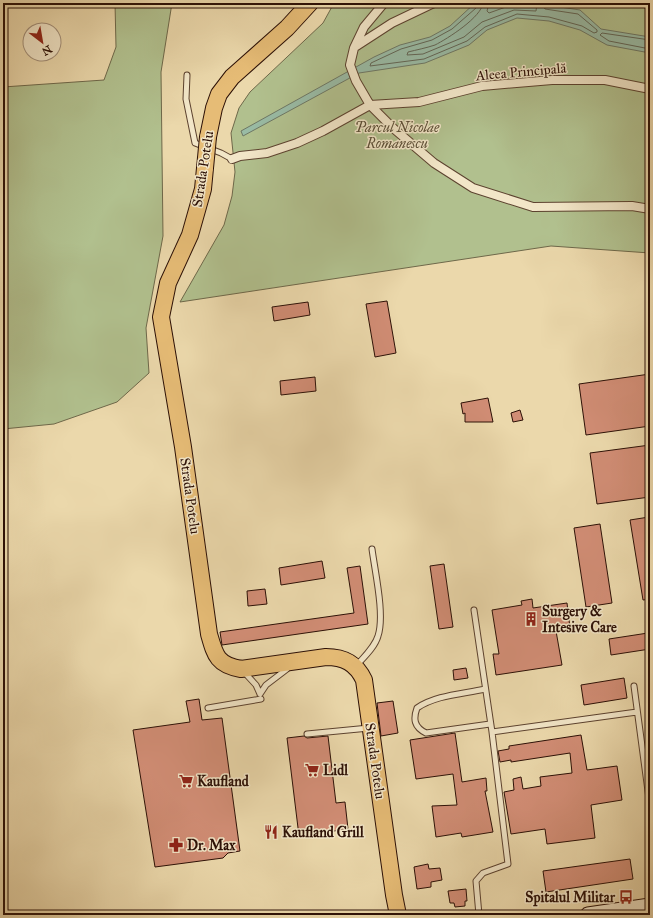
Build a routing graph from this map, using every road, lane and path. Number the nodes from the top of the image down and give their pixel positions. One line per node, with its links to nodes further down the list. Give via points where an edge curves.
1 (310, 3): 16 (main road, Strada Potelu, bridge, via 287,28 232,77 219,94 208,137 203,189 190,234 168,283 161,317 183,447 209,634 217,657 229,667)
2 (384, 3): 6 (street, via 364,27)
3 (434, 3): 6 (street, via 392,23)
4 (645, 3): 5 (street)
5 (650, 5)
6 (354, 48): 9 (street, via 350,65)
7 (187, 74): 10 (lane, via 186,99 195,143)
8 (650, 89): 9 (street, Aleea Principală, via 605,80 552,80 482,86 419,102)
9 (370, 105): 10 (street, via 297,144 267,153); 11 (street, via 434,163 473,188 533,207 632,206)
10 (232, 159)
11 (650, 209)
12 (372, 549): 15 (lane, via 381,610 378,636)
13 (474, 610): 18 (lane)
14 (304, 660): 15 (main road, Strada Potelu, via 339,657); 16 (main road, Strada Potelu); 16 (lane, via 282,672 266,685 260,694 256,685)
15 (355, 666): 23 (main road, Strada Potelu, via 364,680)
16 (241, 669)
17 (634, 686): 21 (lane)
18 (485, 689): 22 (lane); 22 (lane, via 433,700 417,708 415,724 419,730 426,733)
19 (261, 699): 20 (lane)
20 (208, 708)
21 (637, 712): 24 (lane); 26 (lane)
22 (490, 724): 24 (lane)
23 (370, 728): 25 (lane); 27 (main road, Strada Potelu)
24 (492, 732): 32 (lane, via 508,864 483,873 476,881)
25 (307, 734)
26 (650, 806)
27 (393, 892): 29 (main road); 30 (main road, Strada Potelu); 31 (main road, Strada Potelu)
28 (650, 906): 33 (main road)
29 (386, 915)
30 (392, 915)
31 (398, 915)
32 (479, 915)
33 (588, 915)

